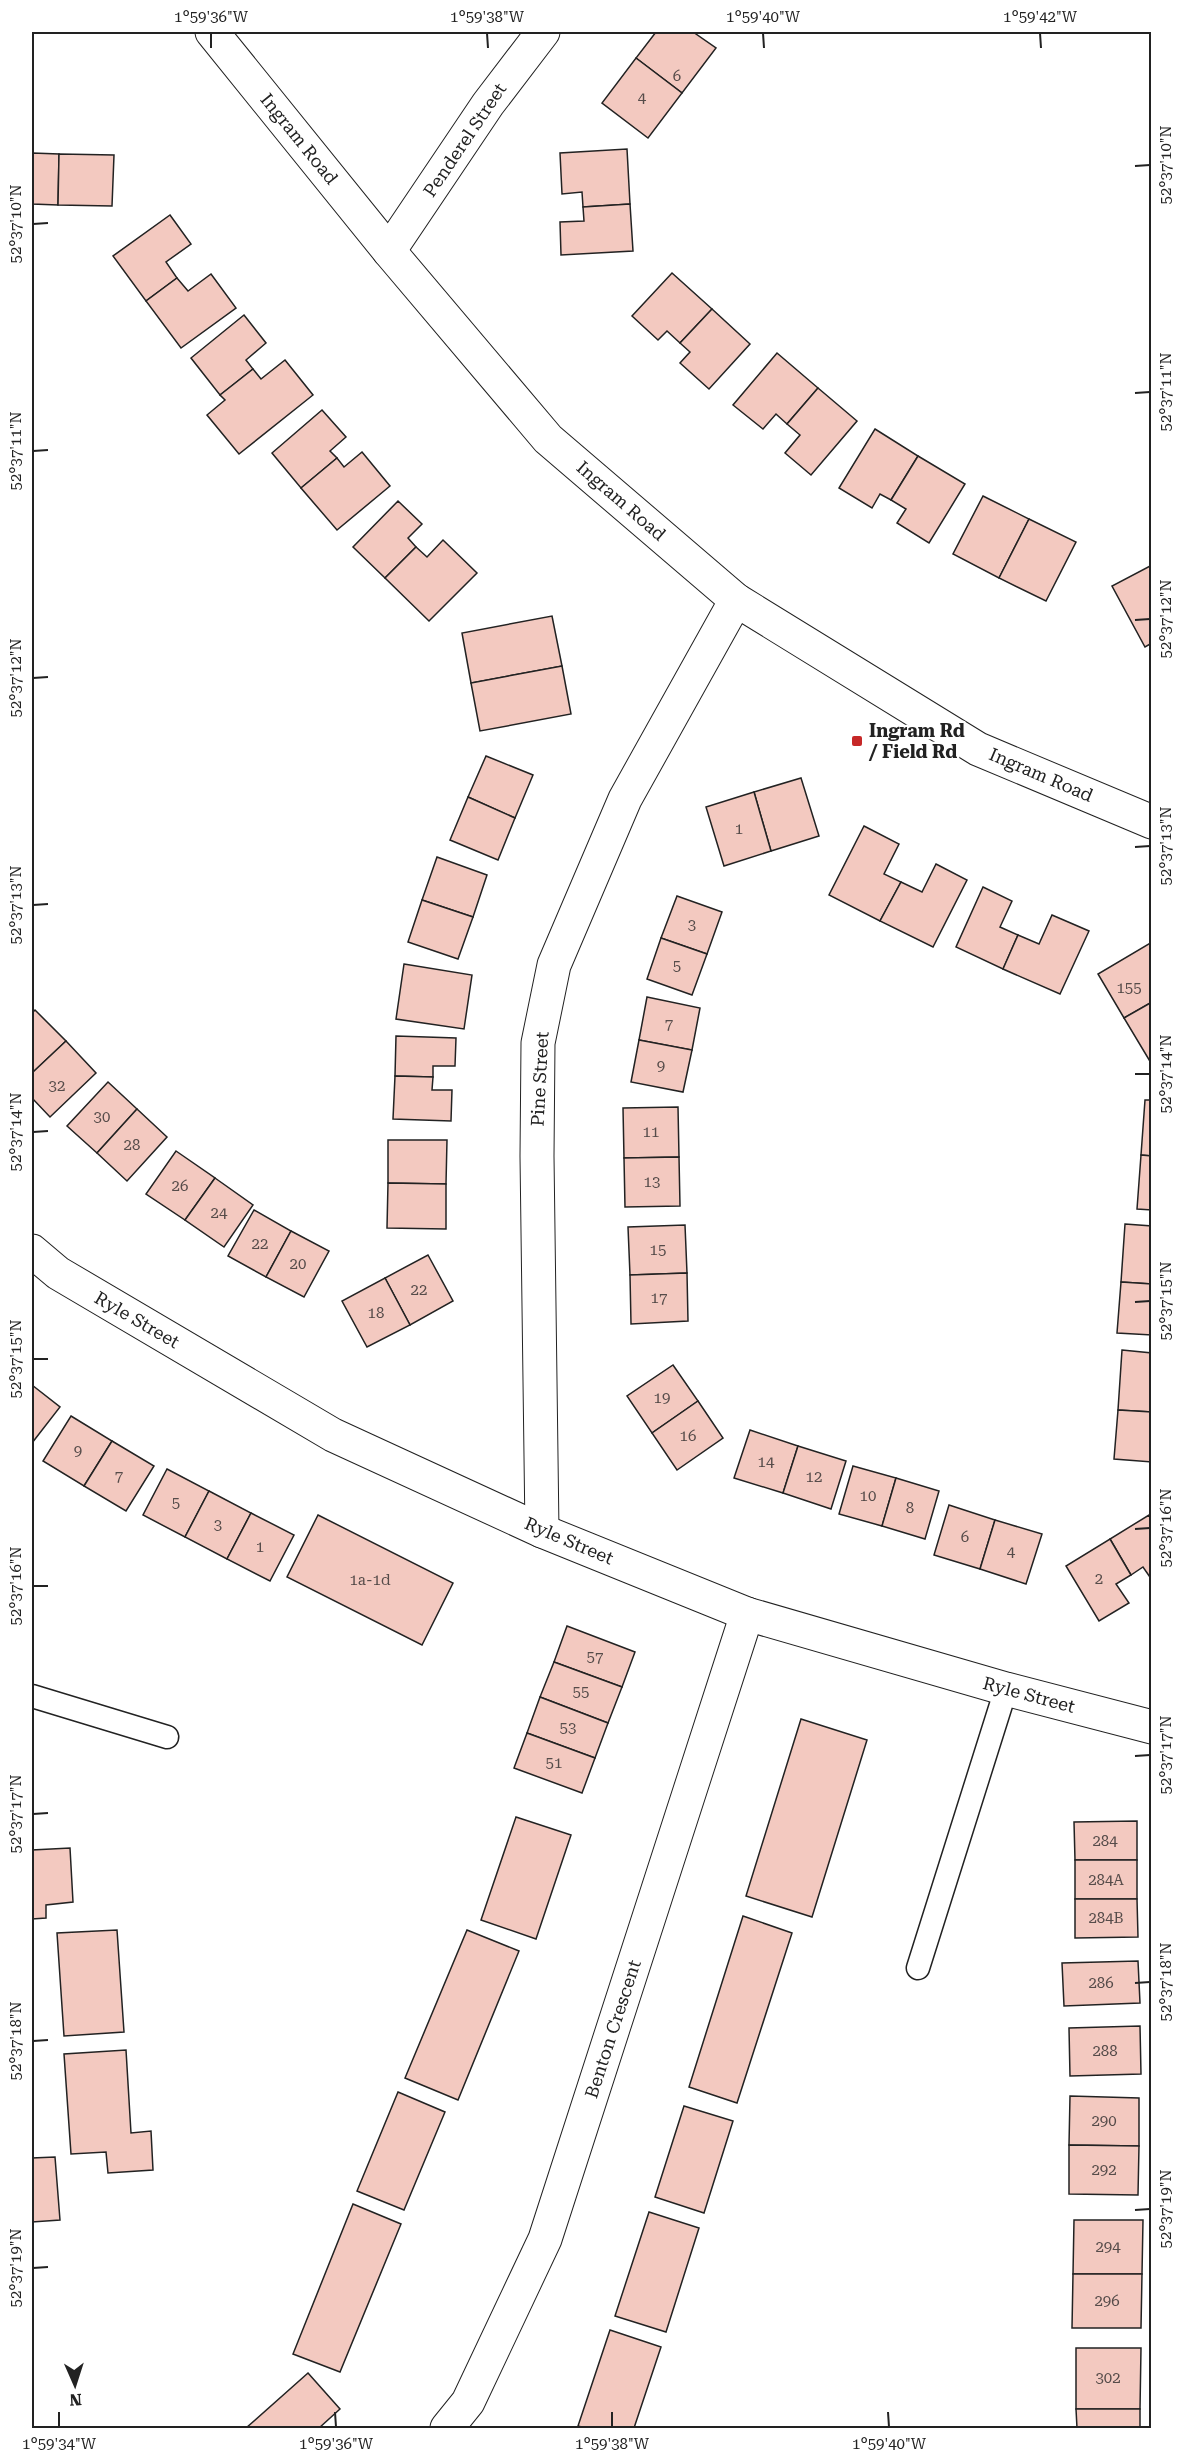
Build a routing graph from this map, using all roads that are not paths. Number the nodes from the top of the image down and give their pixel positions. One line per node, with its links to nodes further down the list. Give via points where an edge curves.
1 (212, 32): 3 (street, Ingram Road)
2 (543, 32): 3 (street, Penderel Street, via 488,104)
3 (390, 251): 4 (street, Ingram Road, via 548,439)
4 (736, 600): 5 (street, Ingram Road, via 978,749); 7 (street, Pine Street, via 625,799 554,965 538,1043)
5 (1152, 822)
6 (32, 1251): 7 (street, Ryle Street, via 58,1274 333,1435)
7 (542, 1531): 8 (street, Ryle Street)
8 (747, 1614): 9 (street, Ryle Street); 14 (street, Benton Crescent, via 545,2239 468,2402)
9 (1006, 1689): 11 (street, Ryle Street); 13 (lane)
10 (32, 1696): 12 (lane)
11 (1152, 1727)
12 (167, 1737)
13 (918, 1968)
14 (447, 2428)

